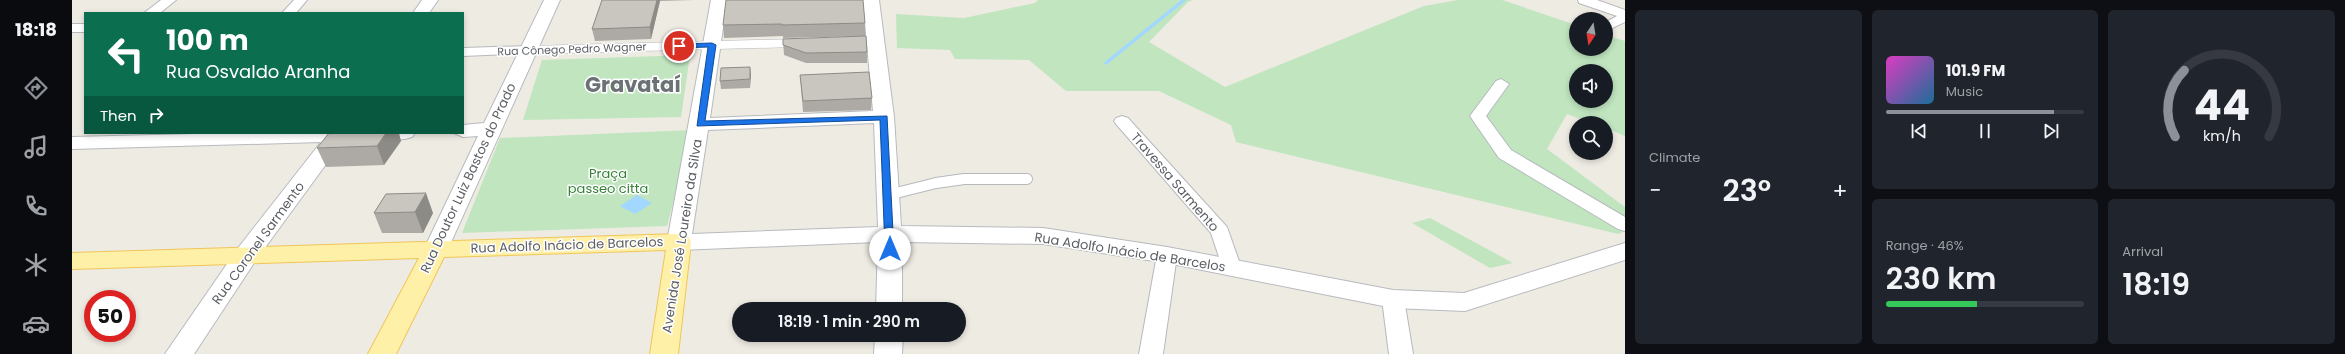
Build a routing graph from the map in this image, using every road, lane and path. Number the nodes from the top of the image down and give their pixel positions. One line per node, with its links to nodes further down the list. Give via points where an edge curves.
1 (170, 0): 8 (street)
2 (301, 0): 9 (street)
3 (430, 0): 10 (street)
4 (552, 0): 19 (street, Rua Doutor Luiz Bastos do Prado)
5 (719, 0): 17 (street, Avenida José Loureiro da Silva)
6 (1584, 0): 11 (street)
7 (875, 2): 21 (street, via 870,41)
8 (152, 12)
9 (290, 12)
10 (422, 12)
11 (1625, 14)
12 (1625, 17): 13 (street)
13 (1613, 24)
14 (72, 28): 15 (street)
15 (84, 28)
16 (804, 43): 17 (lane, Rua Cônego Pedro Wagner)
17 (712, 47): 19 (lane, Rua Cônego Pedro Wagner); 23 (street, Avenida José Loureiro da Silva)
18 (464, 52): 19 (street, Rua Cônego Pedro Wagner)
19 (528, 53): 24 (street, Rua Doutor Luiz Bastos do Prado)
20 (1501, 84): 31 (street, via 1478,116 1505,154)
21 (884, 117): 23 (street); 30 (street)
22 (1122, 121): 39 (street, Travessa Sarmento, via 1220,231)
23 (700, 124): 33 (street, Avenida José Loureiro da Silva)
24 (490, 129): 25 (street); 34 (street, Rua Doutor Luiz Bastos do Prado)
25 (464, 130)
26 (338, 134): 27 (street); 36 (street, Rua Coronel Sarmento)
27 (166, 138): 28 (street)
28 (72, 143)
29 (1027, 179): 30 (lane, via 964,178)
30 (888, 195): 32 (street)
31 (1625, 225)
32 (890, 234): 33 (street, Rua Adolfo Inácio de Barcelos); 37 (street, Rua Adolfo Inácio de Barcelos, via 1043,236); 41 (street)
33 (679, 242): 34 (main road, Rua Adolfo Inácio de Barcelos); 45 (main road, Avenida José Loureiro da Silva)
34 (436, 249): 36 (main road, Rua Adolfo Inácio de Barcelos); 44 (main road, Rua Doutor Luiz Bastos do Prado)
35 (1625, 251): 40 (street, Rua Adolfo Inácio de Barcelos, via 1465,302)
36 (247, 254): 38 (main road, Rua Adolfo Inácio de Barcelos); 43 (street, Rua Coronel Sarmento)
37 (1167, 255): 39 (street, Rua Adolfo Inácio de Barcelos); 47 (street)
38 (72, 261)
39 (1231, 267): 40 (street, Rua Adolfo Inácio de Barcelos)
40 (1392, 299): 48 (street)
41 (889, 302)
42 (889, 342): 46 (street)
43 (179, 354)
44 (382, 354)
45 (664, 354)
46 (888, 354)
47 (1151, 354)
48 (1401, 354)

